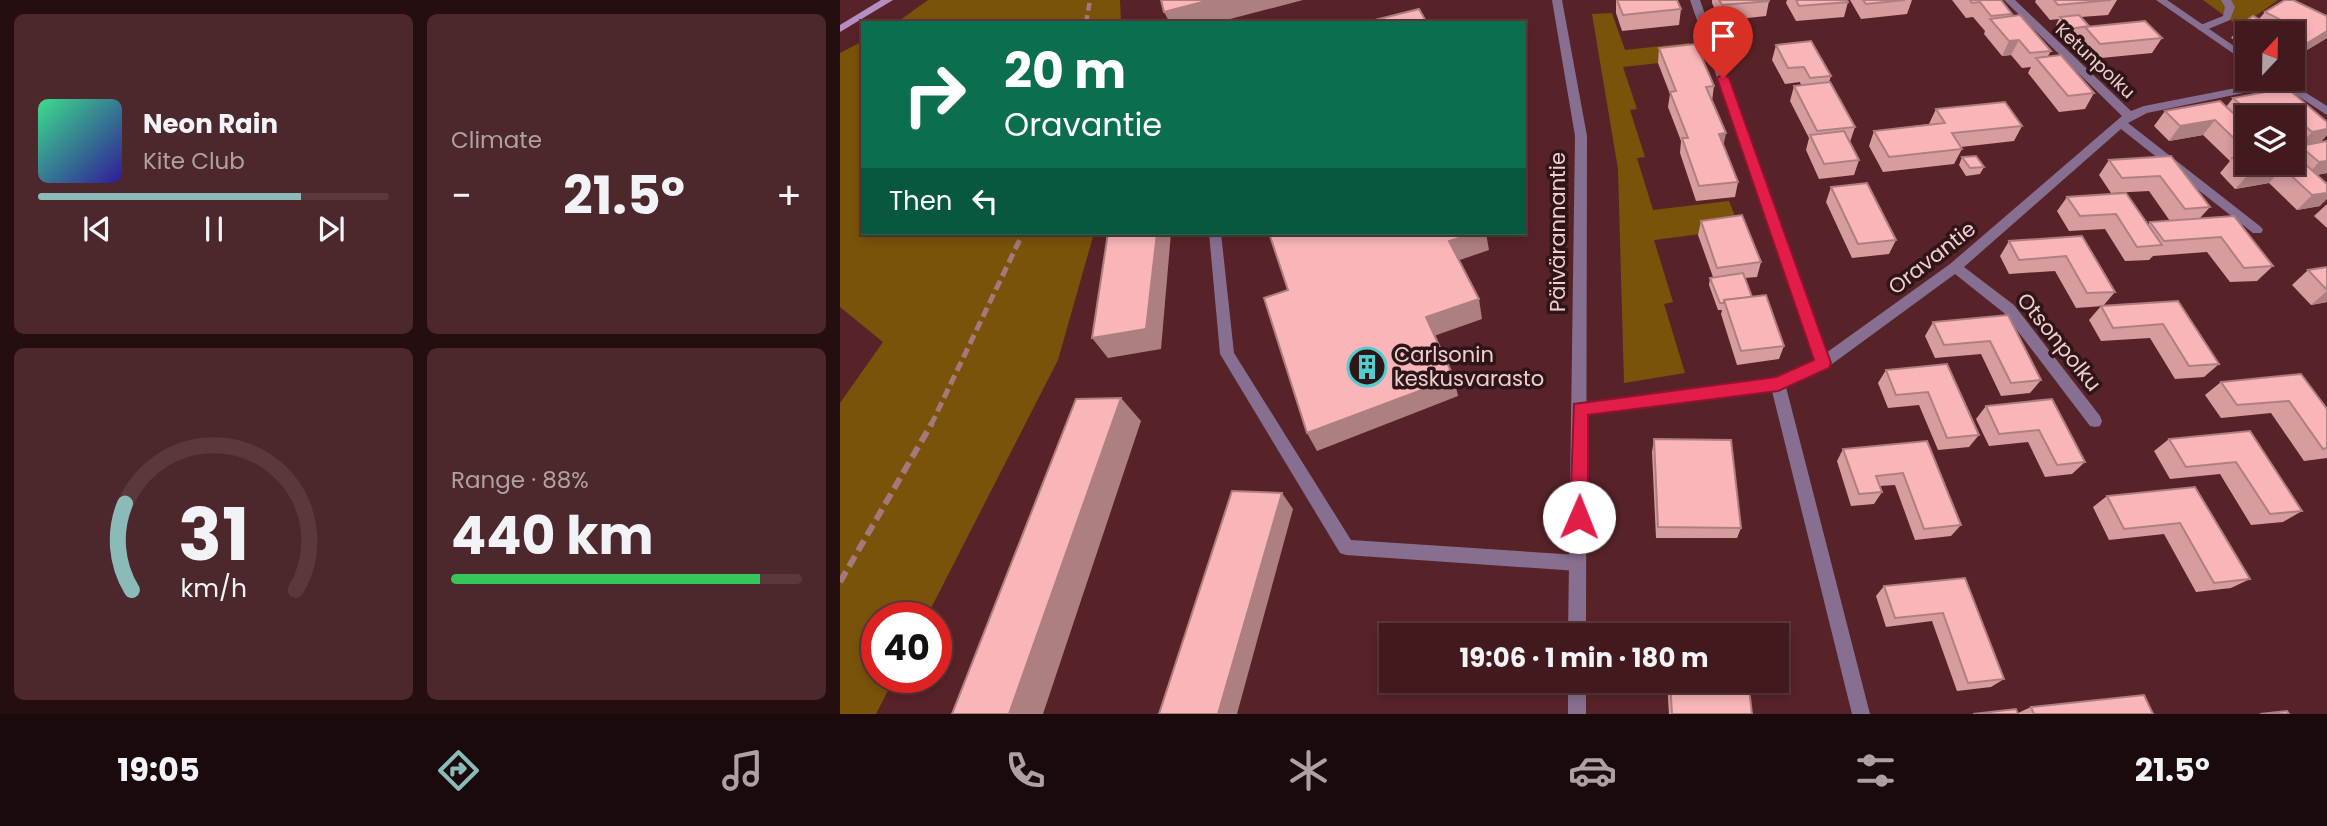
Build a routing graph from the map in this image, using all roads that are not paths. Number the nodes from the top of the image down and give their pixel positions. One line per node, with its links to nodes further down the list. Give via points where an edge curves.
1 (888, 0): 9 (main road)
2 (1557, 0): 3 (street); 20 (street, Päivärannantie, via 1581,136)
3 (1564, 0)
4 (1695, 0): 18 (street)
5 (2009, 0): 14 (street, Ketunpolku)
6 (2161, 0): 8 (street)
7 (2226, 0): 8 (street, via 2230,7 2227,18)
8 (2202, 28): 10 (street)
9 (840, 29)
10 (2235, 53)
11 (2235, 90): 14 (street, Oravantie, via 2144,110)
12 (2296, 91): 13 (street)
13 (2327, 111)
14 (2125, 120): 15 (street, Ketunpolku, via 2141,141); 17 (street, Oravantie)
15 (2257, 230)
16 (1215, 235): 22 (street, via 1227,354 1346,547)
17 (1955, 267): 18 (street, Oravantie); 21 (street, Otsonpolku, via 2009,309)
18 (1823, 363): 19 (street, Oravantie)
19 (1778, 384): 20 (street, Oravantie); 26 (street)
20 (1580, 409): 22 (street, Päivärannantie)
21 (2095, 421)
22 (1578, 563): 23 (street, Päivärannantie)
23 (1577, 623)
24 (1577, 693): 25 (street)
25 (1577, 714)
26 (1861, 714)

